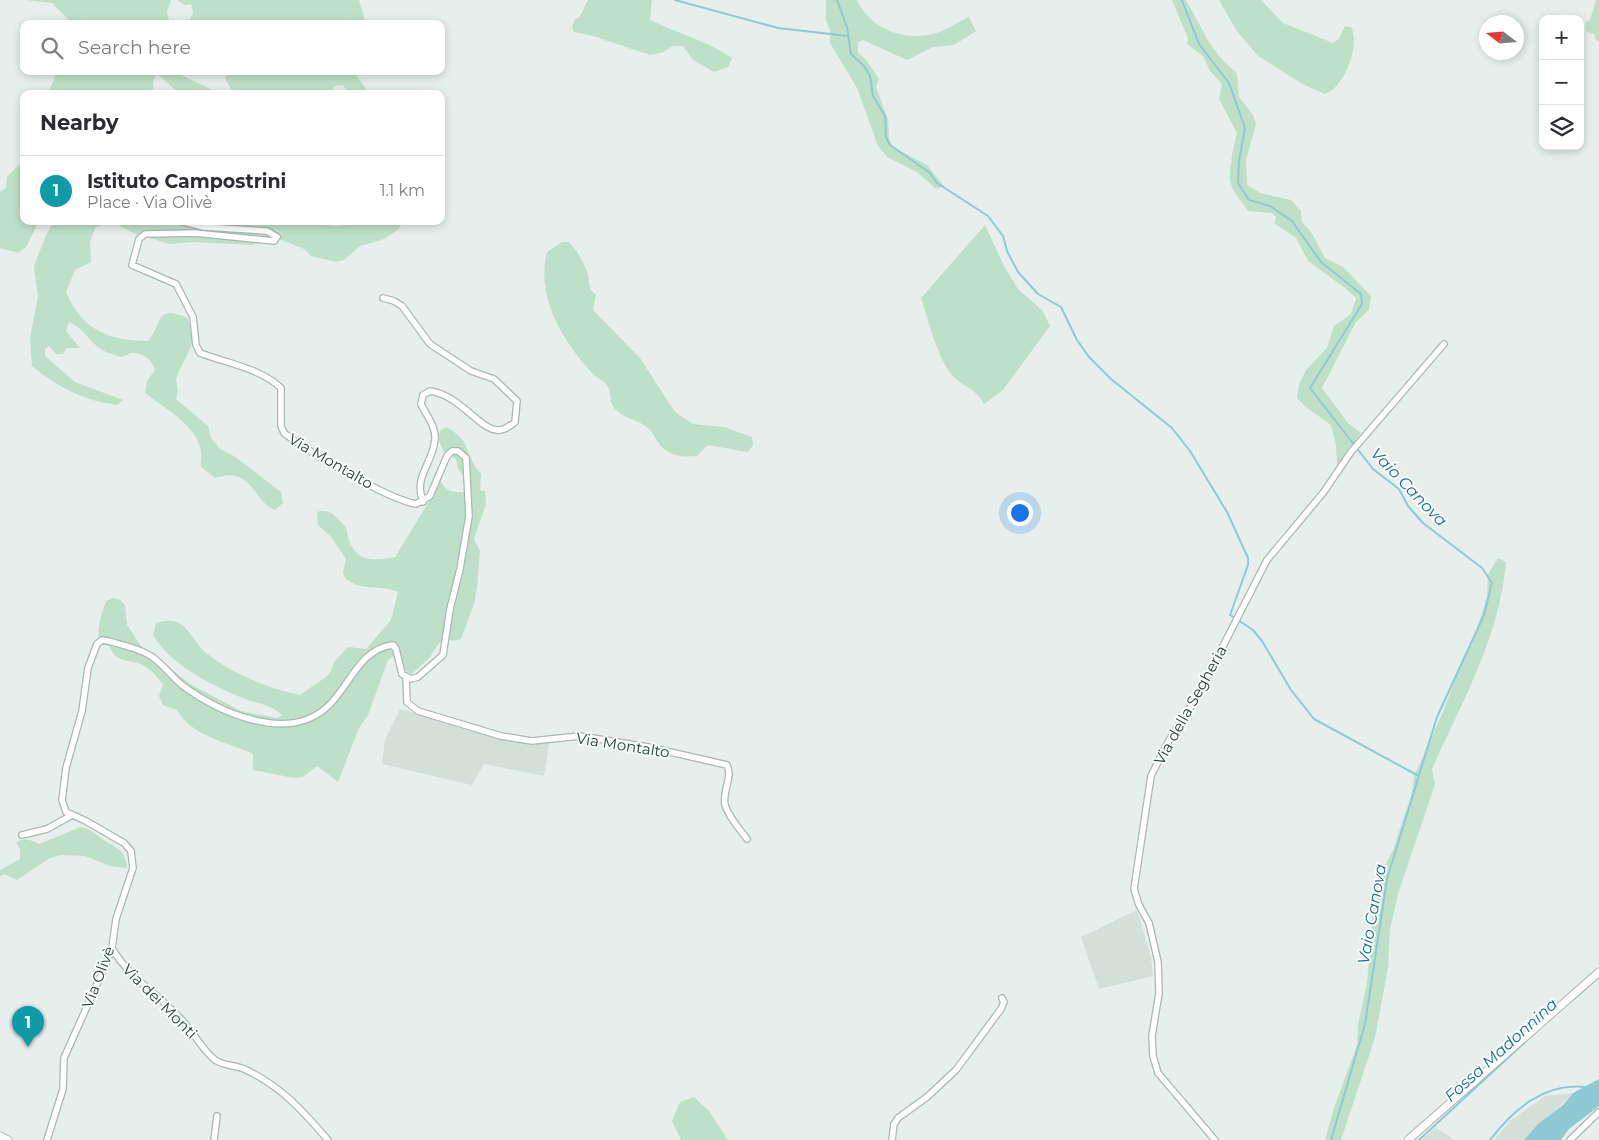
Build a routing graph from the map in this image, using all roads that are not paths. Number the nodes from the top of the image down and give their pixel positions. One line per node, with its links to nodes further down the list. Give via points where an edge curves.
1 (196, 225): 4 (street, Via Montalto, via 267,231 277,237 274,242 195,233 145,234 139,239 132,265 176,284 193,317 200,353 246,369 281,388 281,426 294,441 406,502)
2 (383, 298): 4 (street, via 402,306 430,344 471,371 494,379 517,401 515,422 497,430 486,426 451,398 430,391 423,395 421,404 432,424 435,439 420,482)
3 (1444, 344): 20 (street, Via della Segheria, via 1351,452 1323,493 1267,560 1197,697 1151,776 1134,889 1149,923 1158,962 1159,994 1152,1036 1153,1056 1158,1073)
4 (423, 502): 5 (street, via 436,486 447,456 452,451 466,458 469,516 450,609 446,647 443,655 418,677)
5 (406, 678): 6 (street, Via Montalto, via 396,649 393,645 384,646 359,665 343,690 316,716 300,722 268,722 209,702 180,684 151,656 102,640 88,668 82,711 62,791 63,808); 8 (street, Via Montalto, via 407,702 418,711 473,729 532,740 580,736 727,765 730,770 725,803 730,817)
6 (72, 815): 7 (street, via 46,829); 9 (street, Via Olivè, via 124,843 134,858 116,919)
7 (22, 835)
8 (747, 839)
9 (112, 948): 16 (street, Via Olivè, via 64,1058 63,1089); 18 (street, Via dei Monti, via 141,984 181,1018 214,1059 243,1069 281,1090)
10 (1599, 972): 21 (street)
11 (1002, 998): 19 (street, via 1001,1009 965,1060 927,1097 898,1118)
12 (1599, 1112): 22 (street)
13 (217, 1116): 17 (street)
14 (0, 1136): 15 (street)
15 (8, 1140)
16 (47, 1140)
17 (214, 1140)
18 (328, 1140)
19 (892, 1140)
20 (1215, 1140)
21 (1408, 1140)
22 (1570, 1140)

